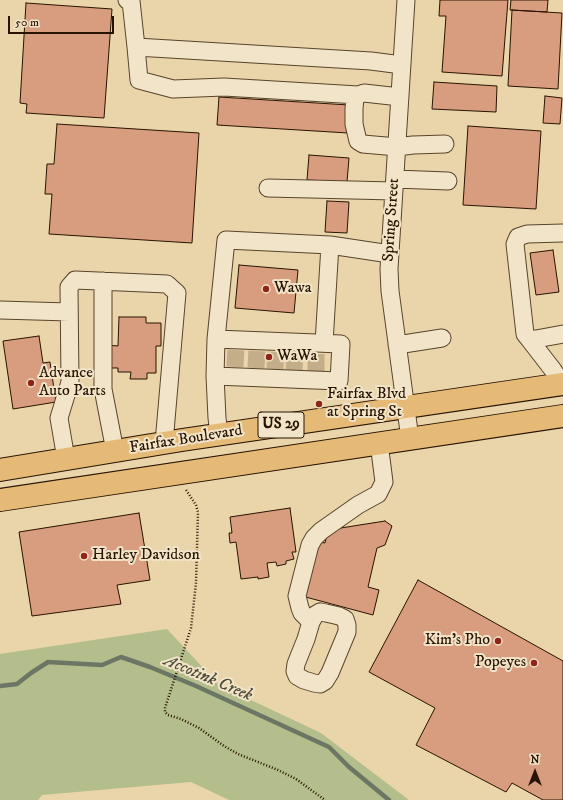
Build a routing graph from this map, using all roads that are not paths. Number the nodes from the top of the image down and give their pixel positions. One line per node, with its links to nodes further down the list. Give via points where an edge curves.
1 (127, 0): 3 (street, via 131,1)
2 (406, 0): 4 (street, Spring Street)
3 (136, 48): 4 (street, via 371,61); 5 (street, via 139,80 173,89 224,87)
4 (402, 65): 6 (street, Spring Street)
5 (358, 95): 6 (street, via 364,93); 8 (street, via 355,98 354,124 358,140 363,144)
6 (400, 97): 8 (street, Spring Street)
7 (444, 144): 8 (street)
8 (397, 147): 10 (street, Spring Street)
9 (448, 181): 10 (street)
10 (395, 185): 11 (street); 14 (street, Spring Street)
11 (268, 188)
12 (563, 233): 21 (street, via 527,234 518,237 515,244 525,334)
13 (330, 245): 14 (street); 20 (street, via 226,240); 23 (street)
14 (390, 254): 22 (street, Spring Street, via 390,291)
15 (103, 281): 17 (street, via 75,280 69,287); 30 (street, via 103,389); 31 (street, via 167,284 177,293)
16 (0, 310): 17 (street)
17 (69, 312): 33 (street, via 70,382 59,418)
18 (563, 334): 21 (street)
19 (442, 338): 22 (street)
20 (216, 339): 23 (street, via 237,343); 24 (street)
21 (529, 339): 25 (street)
22 (397, 345): 26 (street, Spring Street)
23 (319, 346): 24 (street, via 341,344 339,381 316,376 235,371)
24 (215, 376): 28 (street)
25 (562, 384): 26 (main road, Fairfax Boulevard / US 29)
26 (405, 407): 28 (main road, Fairfax Boulevard / US 29); 29 (street, Spring Street)
27 (563, 416): 29 (main road, Fairfax Boulevard / US 29)
28 (219, 435): 31 (main road, Fairfax Boulevard / US 29)
29 (410, 439): 32 (main road, Fairfax Boulevard / US 29)
30 (114, 443): 31 (main road, Fairfax Boulevard / US 29); 33 (main road, Fairfax Boulevard / US 29)
31 (164, 443)
32 (379, 444): 35 (main road, Fairfax Boulevard / US 29); 36 (street, via 384,482 378,494 321,531 310,545 297,596 302,612)
33 (66, 459): 34 (main road, Fairfax Boulevard / US 29)
34 (0, 470)
35 (0, 500)
36 (311, 622)

